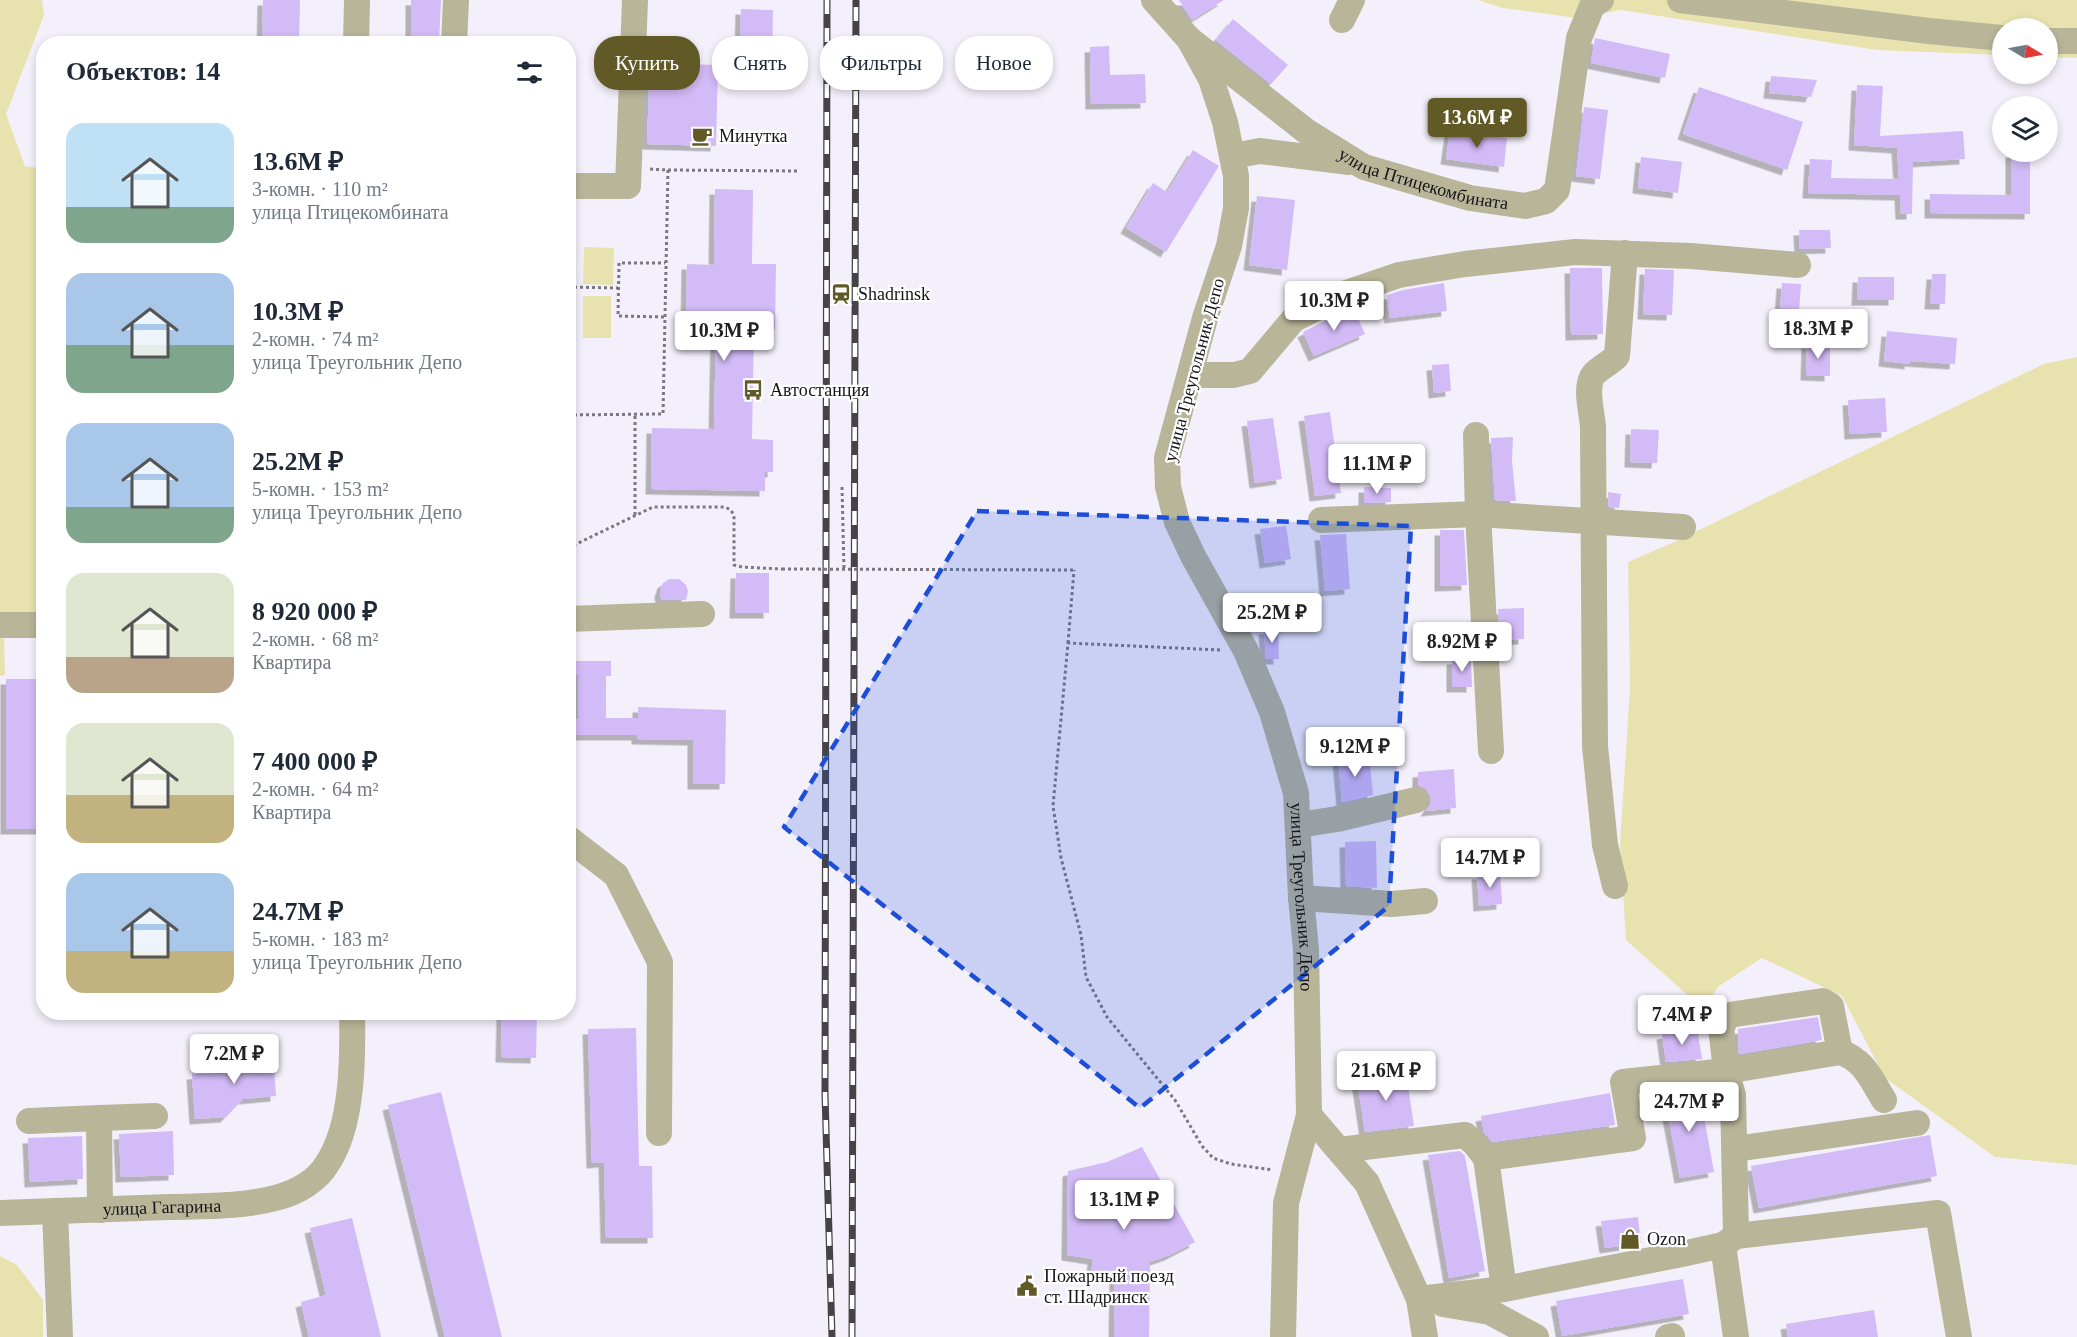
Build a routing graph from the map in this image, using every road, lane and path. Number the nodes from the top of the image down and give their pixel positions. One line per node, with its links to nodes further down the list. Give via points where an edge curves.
1 (357, 0): 7 (street)
2 (456, 0): 8 (street)
3 (634, 0): 15 (street)
4 (1154, 0): 10 (street, улица Птицекомбината)
5 (1680, 0): 9 (street)
6 (1596, 3): 14 (street, улица Птицекомбината, via 1580,38 1557,190 1546,201 1525,206 1470,198)
7 (356, 36)
8 (454, 36)
9 (1992, 37)
10 (1190, 39): 13 (street, улица Треугольник Депо, via 1211,79); 14 (street, улица Птицекомбината, via 1306,131)
11 (2058, 40): 12 (street)
12 (2077, 41)
13 (1233, 156): 14 (street, via 1260,151); 25 (street, улица Треугольник Депо, via 1236,208 1229,246 1204,318)
14 (1358, 164)
15 (628, 168): 16 (path); 18 (street, via 628,186)
16 (668, 170): 17 (path); 20 (path)
17 (800, 171)
18 (576, 186)
19 (1625, 253): 21 (street); 25 (street, via 1575,252 1399,275 1343,294 1293,320 1250,371); 33 (street, via 1617,356 1593,375 1589,387)
20 (665, 263): 23 (path, via 619,263); 24 (path)
21 (1798, 265)
22 (576, 287): 23 (path)
23 (618, 288): 24 (path, via 618,316)
24 (664, 317): 27 (path, via 663,414)
25 (1190, 375): 42 (street, улица Треугольник Депо, via 1167,458 1168,487 1185,539)
26 (576, 415): 27 (path)
27 (635, 415): 31 (path)
28 (1476, 435): 30 (street)
29 (842, 487): 36 (path)
30 (1478, 514): 32 (street); 33 (street); 43 (street)
31 (634, 515): 35 (path); 36 (path, bridge, via 653,507 725,507 734,516 734,565)
32 (1321, 520)
33 (1593, 521): 34 (street); 47 (street, via 1595,746 1605,845)
34 (1683, 527)
35 (576, 544)
36 (844, 570): 41 (path, bridge, via 1074,570)
37 (702, 614): 38 (street)
38 (576, 619)
39 (0, 625): 40 (street)
40 (36, 625)
41 (1068, 643): 42 (path); 63 (path, via 1053,806 1061,858 1081,935 1086,977 1107,1017 1175,1100 1213,1158)
42 (1246, 651): 45 (street, улица Треугольник Депо, via 1272,712 1296,793)
43 (1491, 751)
44 (1416, 800): 45 (street)
45 (1299, 825): 48 (street, улица Треугольник Депо)
46 (576, 844): 59 (street, via 616,875 660,962)
47 (1615, 886)
48 (1301, 898): 49 (street, via 1392,904); 54 (street, улица Треугольник Депо)
49 (1425, 901)
50 (352, 1020): 64 (street, улица Гагарина, via 343,1128 334,1152 318,1175 292,1192 250,1203)
51 (1840, 1052): 52 (street); 52 (street, via 1831,1006 1823,1001 1729,1015 1721,1027); 53 (street, via 1853,1056)
52 (1726, 1071): 60 (street, via 1733,1095); 62 (street, via 1623,1082 1633,1138)
53 (1884, 1100)
54 (1310, 1114): 61 (street); 63 (street, улица Треугольник Депо)
55 (155, 1116): 56 (street)
56 (99, 1118): 57 (street); 64 (street)
57 (29, 1120)
58 (1917, 1123): 60 (street)
59 (659, 1133)
60 (1735, 1149): 67 (street)
61 (1339, 1150): 62 (street, via 1465,1135); 69 (street, via 1367,1183)
62 (1486, 1158): 68 (street)
63 (1294, 1173): 71 (street, улица Треугольник Депо, via 1286,1203)
64 (100, 1210): 65 (street, улица Гагарина)
65 (54, 1211): 66 (street, улица Гагарина); 70 (street)
66 (0, 1213)
67 (1730, 1240): 68 (street); 74 (street); 75 (street, via 1938,1213)
68 (1504, 1289): 69 (street)
69 (1419, 1299): 72 (street); 73 (street, via 1490,1312)
70 (60, 1337)
71 (1283, 1337)
72 (1425, 1337)
73 (1536, 1337)
74 (1736, 1337)
75 (1959, 1337)

